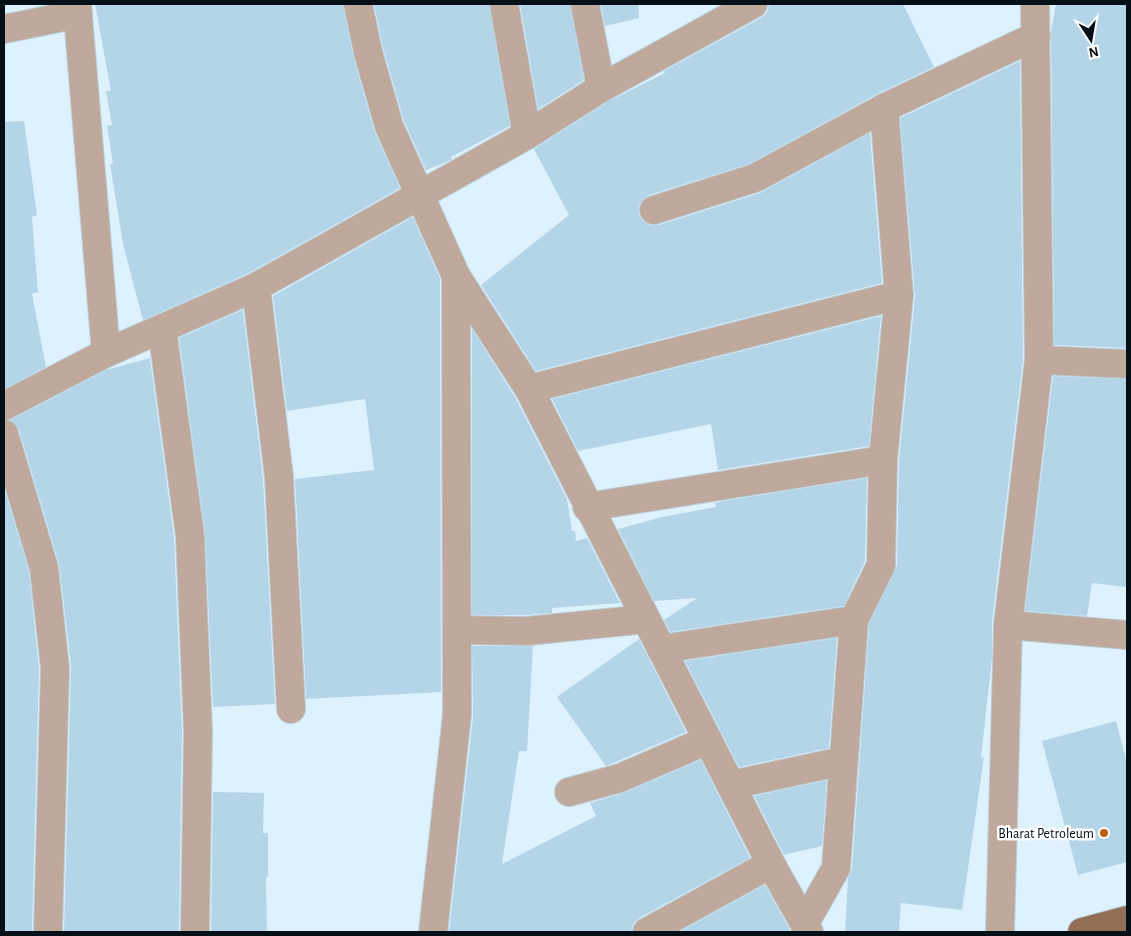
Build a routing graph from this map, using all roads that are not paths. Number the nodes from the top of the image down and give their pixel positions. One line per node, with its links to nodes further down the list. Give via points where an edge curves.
1 (358, 4): 13 (street, via 388,126)
2 (504, 4): 12 (street)
3 (584, 4): 10 (street)
4 (753, 4): 7 (street)
5 (1035, 4): 9 (street)
6 (78, 9): 8 (street); 19 (street)
7 (717, 13): 10 (street)
8 (4, 29)
9 (1036, 36): 11 (street); 20 (street)
10 (600, 88): 12 (street)
11 (884, 108): 14 (street, via 755,178); 17 (street)
12 (527, 135): 13 (street)
13 (420, 195): 15 (street); 16 (street)
14 (654, 210)
15 (456, 276): 22 (street); 30 (street)
16 (256, 286): 18 (street); 33 (street, via 279,477)
17 (899, 295): 22 (street); 25 (street)
18 (162, 330): 19 (street); 42 (street, via 190,536 198,731)
19 (106, 353): 23 (street)
20 (1039, 360): 21 (street); 29 (street)
21 (1127, 364)
22 (529, 389): 26 (street)
23 (4, 406)
24 (4, 434): 41 (street, via 44,568 55,668)
25 (884, 460): 26 (street); 28 (street, via 881,565)
26 (587, 507): 27 (street)
27 (646, 619): 30 (street, via 528,631); 32 (street)
28 (854, 620): 32 (street); 35 (street)
29 (1008, 625): 31 (street); 45 (street)
30 (457, 630): 43 (street, via 457,715)
31 (1127, 635)
32 (661, 649): 34 (street)
33 (291, 709)
34 (708, 740): 36 (street); 37 (street, via 620,778)
35 (843, 761): 36 (street); 40 (street, via 836,868)
36 (731, 785): 38 (street)
37 (569, 792)
38 (771, 864): 40 (street); 44 (street)
39 (1127, 920): 46 (main road)
40 (807, 928)
41 (48, 932)
42 (195, 932)
43 (433, 932)
44 (648, 932)
45 (1000, 932)
46 (1082, 932)

